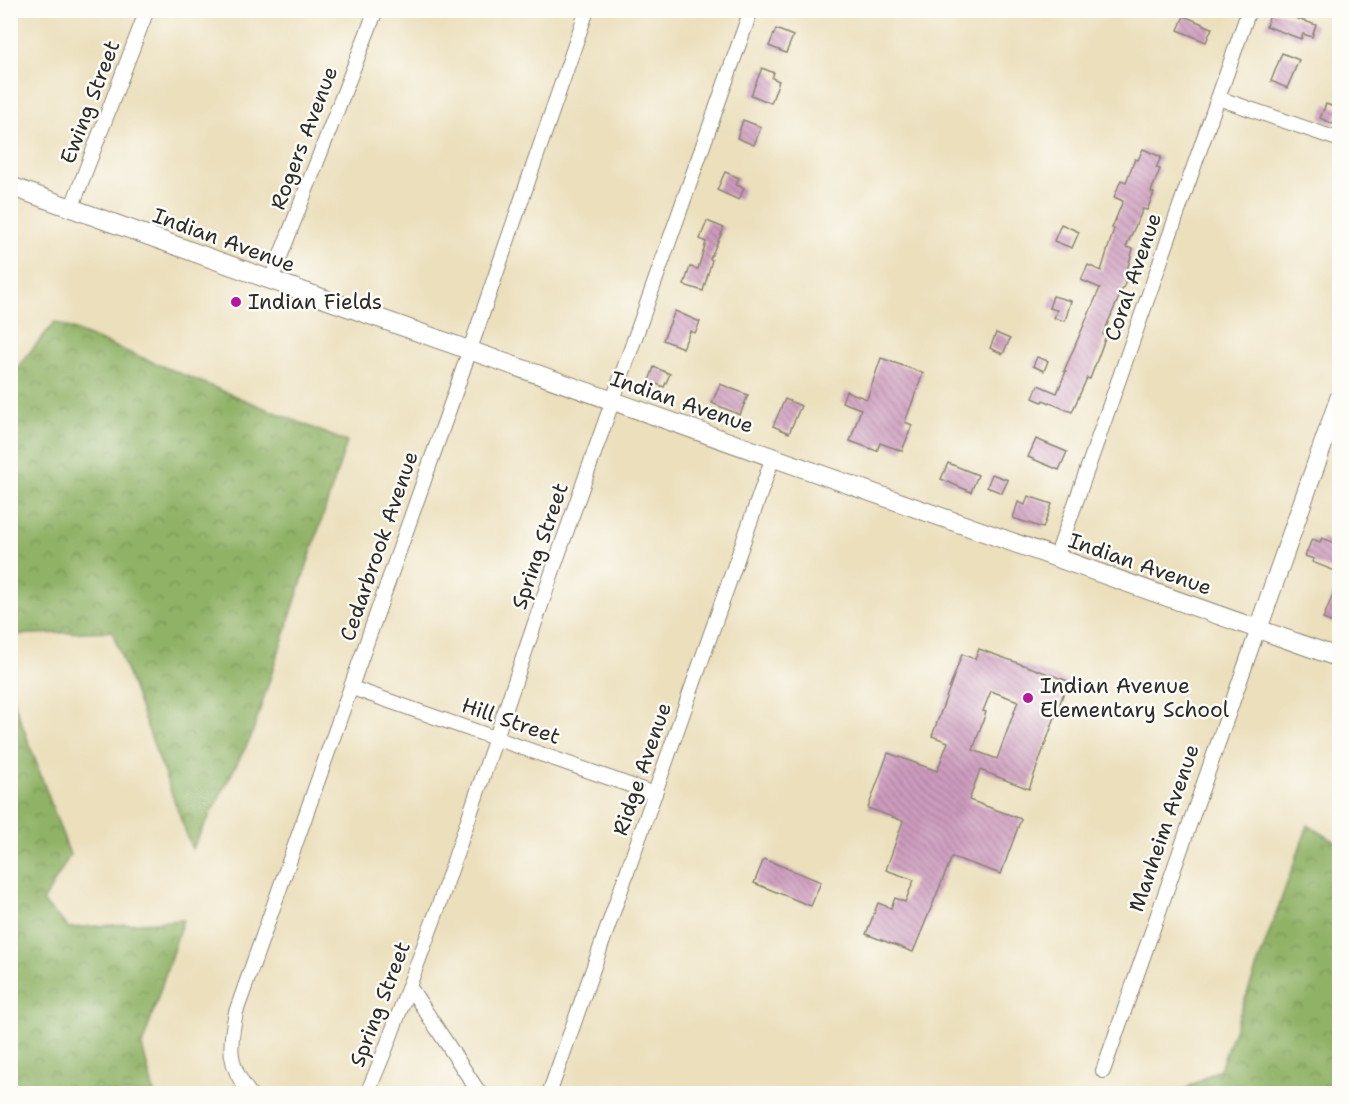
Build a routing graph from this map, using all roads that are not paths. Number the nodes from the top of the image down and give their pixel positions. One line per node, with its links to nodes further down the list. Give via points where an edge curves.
1 (147, 10): 9 (street, Ewing Street)
2 (376, 10): 10 (street, Rogers Avenue)
3 (587, 10): 11 (street, Cedarbrook Avenue)
4 (751, 10): 13 (street, Spring Street)
5 (1249, 10): 6 (street, Coral Avenue)
6 (1218, 98): 7 (street); 15 (street, Coral Avenue)
7 (1340, 140)
8 (10, 186): 9 (street, Indian Avenue)
9 (71, 209): 10 (street, Indian Avenue)
10 (271, 280): 11 (street, Indian Avenue)
11 (469, 351): 13 (street, Indian Avenue); 18 (street, Cedarbrook Avenue)
12 (1340, 396): 16 (street, Manheim Avenue)
13 (613, 401): 14 (street, Indian Avenue); 19 (street, Spring Street)
14 (773, 457): 15 (street, Indian Avenue); 20 (street, Ridge Avenue)
15 (1056, 558): 16 (street, Indian Avenue)
16 (1258, 629): 17 (street, Indian Avenue); 22 (street, Manheim Avenue)
17 (1340, 658)
18 (352, 687): 19 (street, Hill Street); 23 (street, Cedarbrook Avenue, via 236,1012 231,1036 233,1066)
19 (496, 738): 20 (street, Hill Street); 21 (street, Spring Street)
20 (656, 794): 26 (street, Ridge Avenue)
21 (409, 986): 24 (street, Spring Street); 25 (street)
22 (1102, 1071)
23 (250, 1094)
24 (367, 1094)
25 (480, 1094)
26 (549, 1094)

